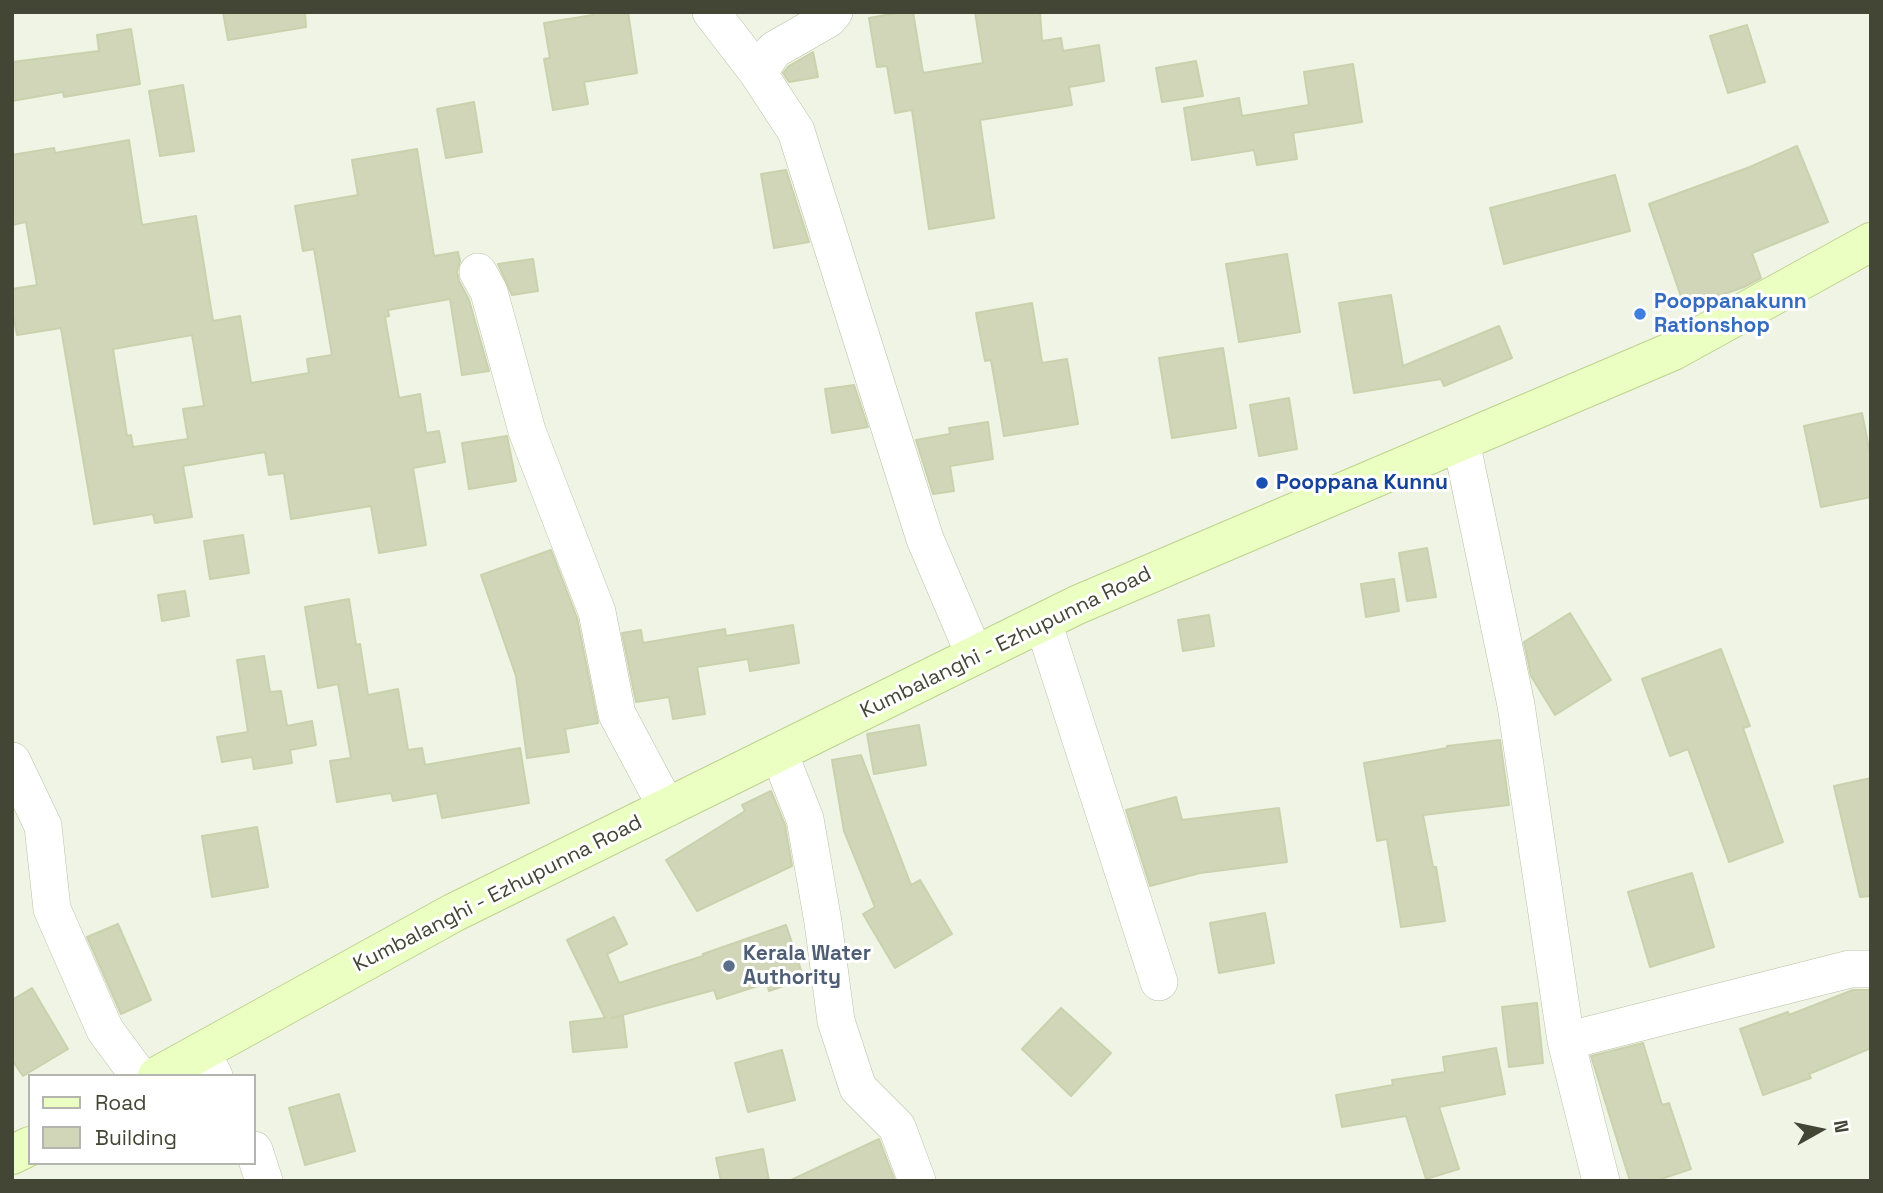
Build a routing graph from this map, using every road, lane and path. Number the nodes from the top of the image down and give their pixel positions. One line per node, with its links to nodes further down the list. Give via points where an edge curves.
1 (711, 12): 3 (street)
2 (834, 12): 3 (street, via 774,50)
3 (758, 73): 8 (street, via 796,131 925,540)
4 (1871, 242): 6 (main road, Kumbalanghi - Ezhupunna Road, via 1673,351)
5 (478, 272): 11 (street, via 489,292 527,431 597,611 617,714)
6 (1461, 441): 7 (main road, Kumbalanghi - Ezhupunna Road); 14 (street, via 1516,705)
7 (1043, 622): 8 (main road, Kumbalanghi - Ezhupunna Road); 13 (street)
8 (975, 656): 9 (main road, Kumbalanghi - Ezhupunna Road)
9 (779, 753): 11 (main road, Kumbalanghi - Ezhupunna Road); 22 (street, via 805,820 836,1021 858,1088 897,1128)
10 (12, 761): 16 (street, via 43,826 52,909 105,1030)
11 (667, 808): 15 (main road, Kumbalanghi - Ezhupunna Road, via 453,913)
12 (1871, 969): 14 (street, via 1850,969)
13 (1159, 982)
14 (1566, 1041): 23 (street)
15 (208, 1064): 17 (main road, Kumbalanghi - Ezhupunna Road)
16 (138, 1074)
17 (166, 1074)
18 (28, 1147): 19 (main road)
19 (12, 1155)
20 (256, 1156): 21 (street)
21 (264, 1181)
22 (917, 1181)
23 (1601, 1181)

